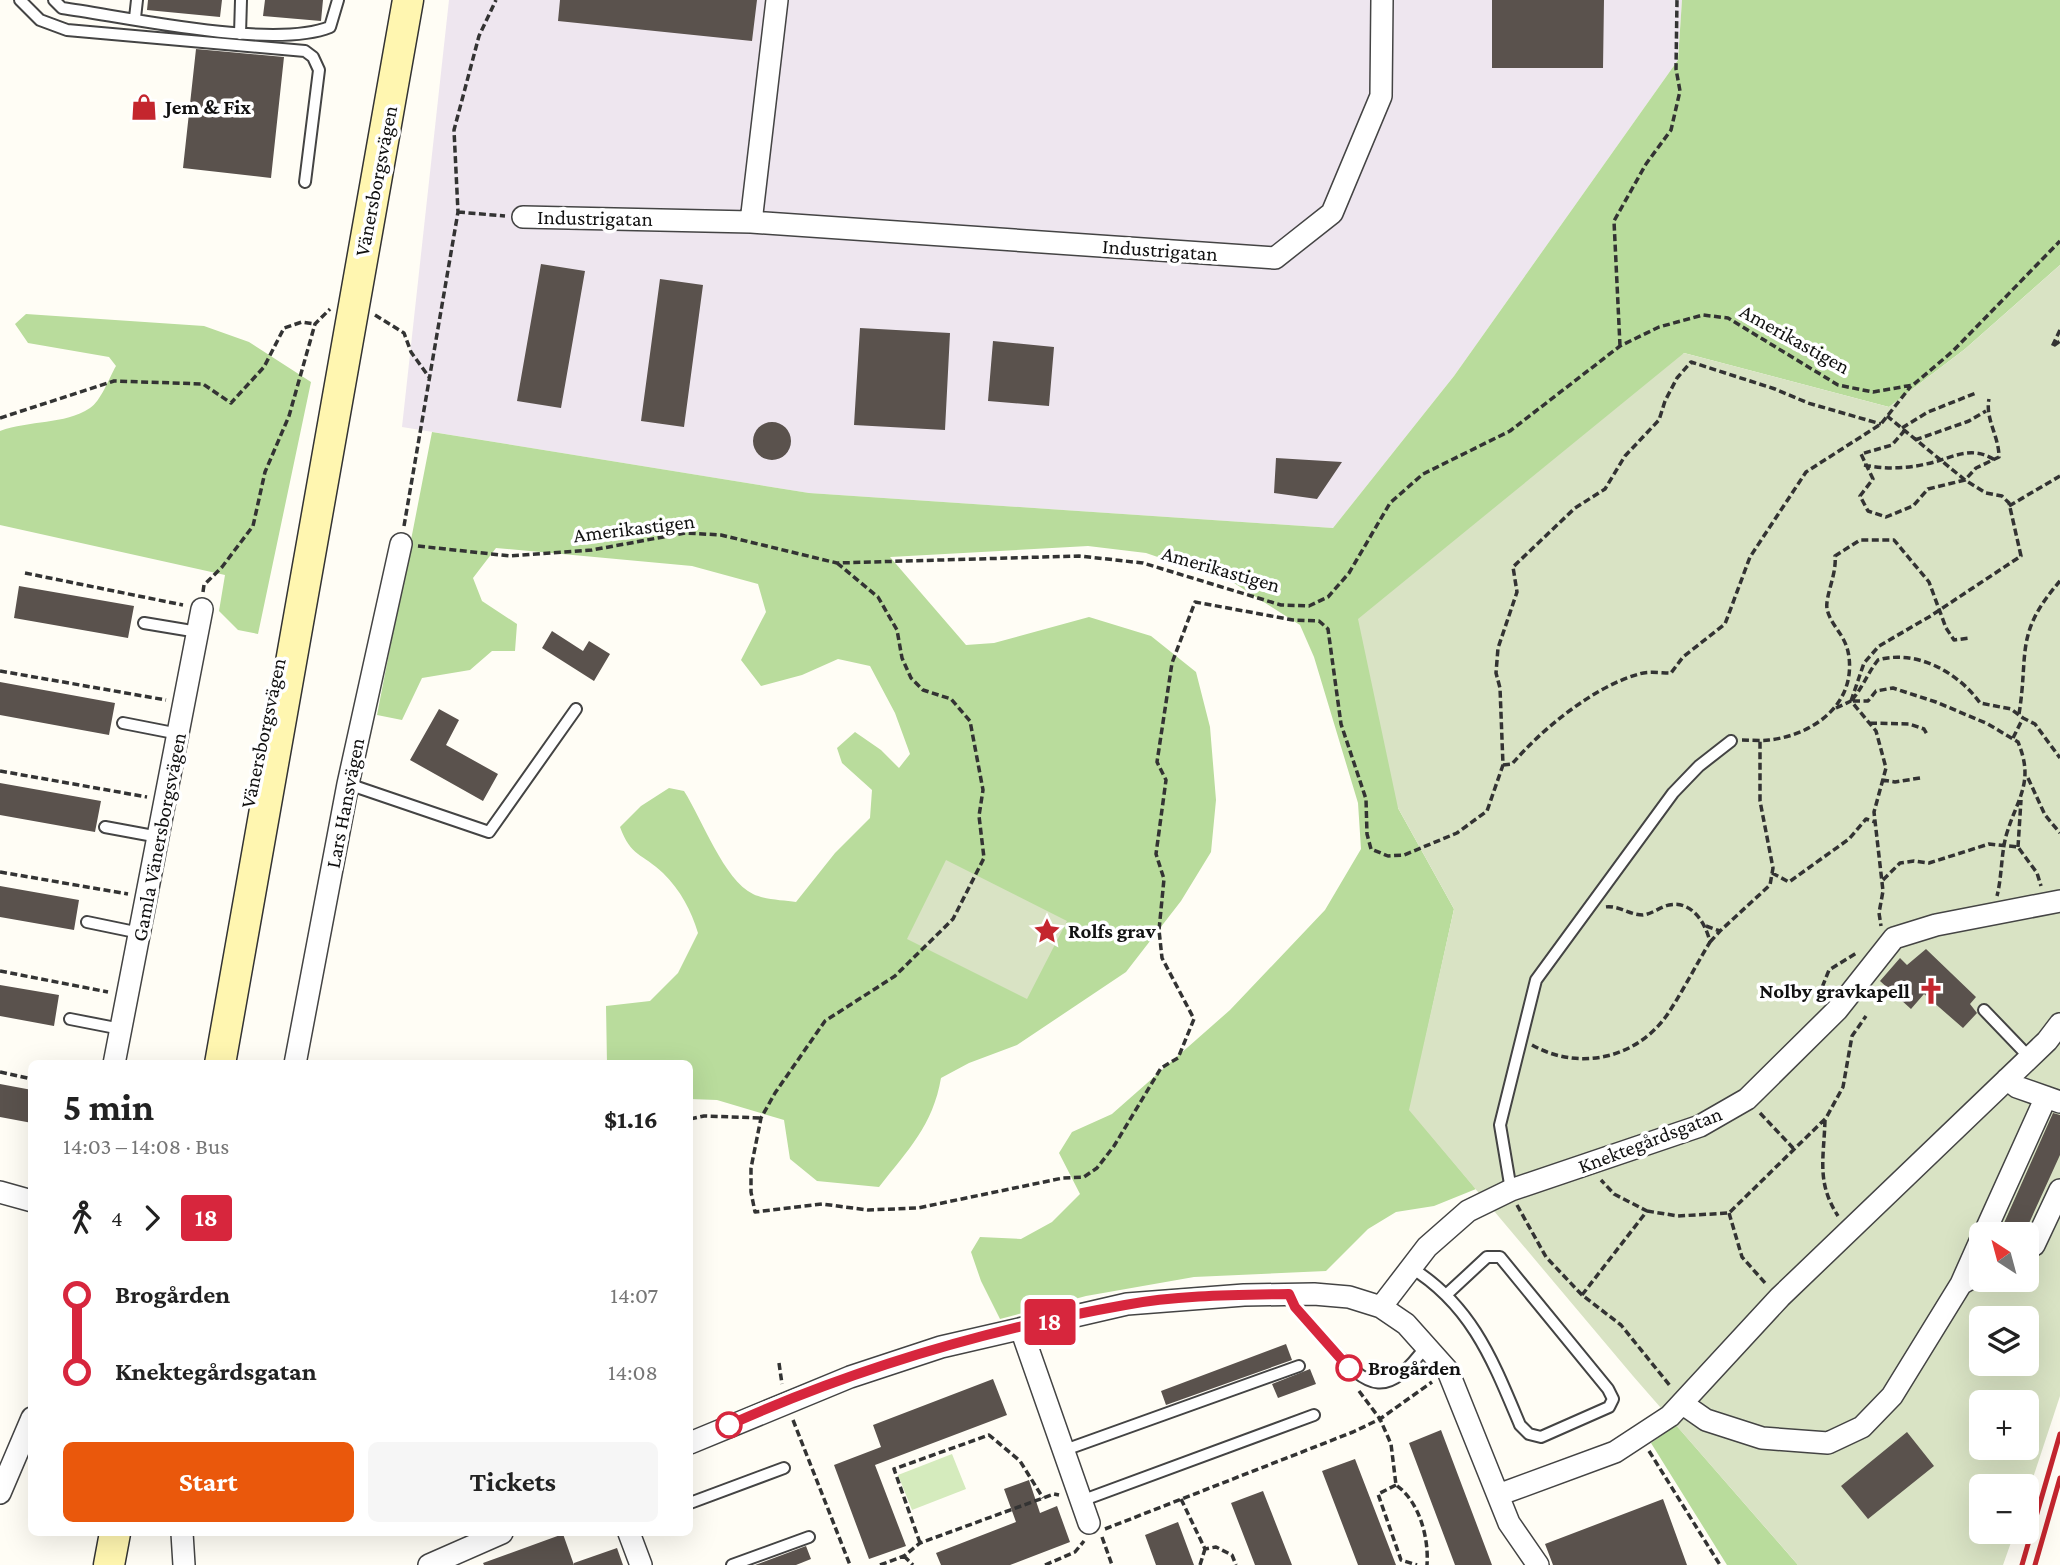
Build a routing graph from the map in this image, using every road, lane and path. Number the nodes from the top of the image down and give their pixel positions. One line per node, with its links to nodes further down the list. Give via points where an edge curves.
1 (20, 0): 13 (lane, via 40,20 67,30 305,51 319,70)
2 (54, 0): 11 (lane, via 62,8)
3 (136, 0): 11 (lane)
4 (241, 0): 12 (lane)
5 (338, 0): 12 (lane, via 330,27 313,34)
6 (408, 0): 18 (main road, Vänersborgsvägen)
7 (496, 0): 14 (path, via 479,36 454,130)
8 (777, 0): 16 (street)
9 (1382, 0): 16 (street, Industrigatan, via 1381,96 1332,213 1275,258)
10 (1676, 0): 22 (path, via 1680,91 1671,130 1614,221)
11 (135, 18): 12 (lane)
12 (240, 34)
13 (305, 181)
14 (458, 212): 15 (path); 23 (path)
15 (523, 217): 16 (street, Industrigatan)
16 (751, 222)
17 (2060, 241): 24 (path, via 1953,351)
18 (351, 311): 19 (path, via 328,309); 23 (path, via 368,312 404,333); 27 (main road, Vänersborgsvägen)
19 (315, 324): 30 (path, via 302,322 284,328 264,367 232,403 203,384 114,381); 44 (path, via 289,416 265,472 253,526 204,585)
20 (2060, 330): 21 (path, via 2052,347)
21 (2060, 341)
22 (1620, 346): 24 (path, Amerikastigen, via 1659,327 1703,315 1728,318 1838,385 1873,392); 41 (path, Amerikastigen, via 1510,431 1423,474 1390,503 1349,573 1328,597 1310,606 1281,604 1143,563 1079,556)
23 (429, 377): 40 (path)
24 (1913, 385): 29 (path)
25 (1976, 393): 32 (path, via 1928,412)
26 (1989, 399): 28 (path)
27 (335, 403): 101 (main road, Vänersborgsvägen, via 245,817); 102 (main road, Vänersborgsvägen)
28 (1986, 411): 33 (path); 34 (path, via 1999,442)
29 (1887, 416): 31 (path); 32 (path)
30 (0, 418)
31 (1881, 424): 63 (path, via 1806,472 1750,557 1725,624 1683,657 1671,673 1640,673 1575,705 1512,764); 63 (path, via 1692,362 1677,378 1659,420 1625,456 1605,489 1575,508 1513,567 1517,592 1497,648)
32 (1904, 429): 33 (path); 36 (path, via 1892,445 1861,454)
33 (1915, 440): 35 (path)
34 (1995, 460): 35 (path, via 1972,452); 38 (path, via 1976,468)
35 (1939, 461): 36 (path, via 1886,469); 38 (path)
36 (1864, 465): 38 (path, via 1873,480 1860,496 1868,511 1886,517 1913,506 1928,489)
37 (2060, 476): 39 (path)
38 (1965, 480): 39 (path, via 1986,493 2002,496)
39 (2009, 506): 45 (path, via 2021,556)
40 (401, 544): 41 (path, Amerikastigen, via 510,556 592,550 685,533 721,535); 68 (street, Lars Hansvägen)
41 (837, 563): 110 (path, via 878,597 897,630 911,678 923,690 951,699 970,720 983,790 979,816 984,858 953,919 895,976 825,1021)
42 (25, 573): 44 (path)
43 (2060, 581): 54 (path, via 2031,619 2025,635)
44 (202, 609): 47 (street, Gamla Vänersborgsvägen)
45 (1939, 610): 48 (path, via 1954,640); 50 (path, via 1879,646 1864,663); 53 (path, via 1929,582 1894,540 1860,540 1835,556 1834,582 1826,606 1844,635 1849,659 1847,687)
46 (144, 623): 47 (lane)
47 (198, 632): 51 (street, Gamla Vänersborgsvägen)
48 (1970, 638)
49 (0, 671): 51 (path)
50 (1851, 701): 53 (path); 54 (path, via 1878,660 1907,656 1963,681 1980,703 2011,709); 56 (path); 59 (path, via 1868,701 1876,691 1893,688 1988,724)
51 (185, 703): 57 (street, Gamla Vänersborgsvägen)
52 (576, 709): 68 (lane, via 489,832)
53 (1834, 709): 60 (path, via 1827,719 1809,728)
54 (2021, 716): 59 (path); 62 (path, via 2035,724)
55 (123, 723): 57 (lane)
56 (1870, 723): 58 (path, via 1909,724 1924,729); 67 (path, via 1884,753)
57 (179, 734): 70 (street, Gamla Vänersborgsvägen)
58 (1928, 736)
59 (2013, 739): 65 (path, via 2023,755)
60 (1760, 740): 61 (path); 78 (path, via 1760,801)
61 (1731, 741): 82 (lane, via 1673,793)
62 (2060, 758)
63 (1503, 765): 110 (path, via 1487,811 1457,833 1404,855 1388,856 1371,849 1366,799 1341,724 1328,629 1319,621 1195,602 1172,663 1157,762 1166,780 1156,854 1164,879 1159,930 1162,958 1194,1019 1178,1058 1161,1068 1097,1168 1084,1177 918,1208 868,1210 822,1204 755,1212 751,1168)
64 (0, 771): 70 (path)
65 (2027, 775): 69 (path); 73 (path, via 2045,815)
66 (1920, 778): 67 (path)
67 (1882, 780): 71 (path)
68 (348, 784): 103 (street, Lars Hansvägen)
69 (2020, 795): 75 (path); 76 (path)
70 (166, 800): 74 (street, Gamla Vänersborgsvägen)
71 (1875, 822): 78 (path, via 1866,818 1849,839 1789,882); 79 (path)
72 (105, 827): 74 (lane)
73 (2060, 833)
74 (159, 837): 80 (street, Gamla Vänersborgsvägen)
75 (2005, 846): 76 (path); 79 (path, via 1989,844 1929,863 1900,863); 83 (path)
76 (2018, 847): 81 (path)
77 (0, 872): 80 (path)
78 (1772, 873): 86 (path, via 1770,885)
79 (1882, 881): 89 (path)
80 (147, 898): 87 (street, Gamla Vänersborgsvägen)
81 (2052, 903): 83 (street, Knektegårdsgatan)
82 (1591, 908): 85 (path, via 1615,906 1644,915 1672,904 1688,907); 98 (lane, via 1536,980)
83 (1991, 915): 89 (street, Knektegårdsgatan, via 1936,925 1894,939)
84 (87, 922): 87 (lane)
85 (1706, 926): 86 (path); 88 (path)
86 (1720, 931): 88 (path)
87 (140, 933): 91 (street, Gamla Vänersborgsvägen)
88 (1710, 942): 98 (path, via 1668,1013 1644,1039 1620,1054 1596,1060 1570,1058 1546,1053)
89 (1883, 951): 92 (street, Knektegårdsgatan); 92 (path, via 1858,952 1829,970 1821,990)
90 (0, 971): 91 (path)
91 (128, 995): 97 (street, Gamla Vänersborgsvägen)
92 (1837, 1010): 107 (street, Knektegårdsgatan)
93 (1983, 1010): 99 (lane)
94 (1866, 1016): 111 (path, via 1852,1036 1843,1087)
95 (69, 1019): 97 (lane)
96 (2060, 1024): 99 (street)
97 (121, 1029): 100 (street, Gamla Vänersborgsvägen)
98 (1521, 1039): 114 (lane, via 1500,1125)
99 (2030, 1058): 106 (street)
100 (115, 1060)
101 (201, 1060)
102 (221, 1060)
103 (296, 1060)
104 (0, 1072): 105 (path)
105 (28, 1078)
106 (2007, 1079): 108 (street); 121 (street)
107 (1747, 1099): 112 (path); 113 (street, Knektegårdsgatan, via 1700,1126)
108 (2053, 1099): 120 (street)
109 (693, 1118): 110 (path)
110 (761, 1118)
111 (1826, 1118): 112 (path); 121 (path, via 1821,1165 1825,1192)
112 (1794, 1149): 119 (path)
113 (1595, 1163): 114 (street, Knektegårdsgatan); 118 (path, via 1600,1179 1614,1194)
114 (1511, 1190): 124 (street, Knektegårdsgatan, via 1447,1227); 129 (path, via 1546,1257)
115 (2060, 1190): 122 (street)
116 (0, 1192): 117 (street)
117 (28, 1200)
118 (1647, 1211): 119 (path, via 1678,1216); 129 (path)
119 (1729, 1213): 130 (path, via 1742,1257)
120 (1989, 1222)
121 (1850, 1230): 130 (street)
122 (2039, 1234)
123 (1969, 1266): 126 (street)
124 (1410, 1267): 128 (lane); 131 (street, Knektegårdsgatan)
125 (1969, 1279): 126 (street)
126 (1961, 1284): 139 (street, via 1892,1396 1862,1427 1828,1443 1762,1438 1706,1420)
127 (1289, 1294): 131 (street, via 1349,1297); 132 (street, via 1127,1304); 133 (lane, via 1295,1307 1349,1368 1371,1382 1399,1377)
128 (1446, 1295): 128 (lane, via 1481,1338 1520,1425 1530,1434 1541,1437 1609,1407 1613,1399 1608,1389 1500,1257 1487,1257)
129 (1582, 1295): 139 (path, via 1622,1325)
130 (1780, 1297): 139 (street)
131 (1381, 1307): 133 (street)
132 (1021, 1329): 145 (street, via 941,1347 850,1377); 146 (street)
133 (1427, 1345): 136 (street)
134 (779, 1363): 138 (path)
135 (1299, 1366): 146 (lane)
136 (1448, 1371): 141 (path); 150 (street)
137 (1357, 1389): 141 (path)
138 (783, 1390)
139 (1684, 1404): 144 (street)
140 (1314, 1415): 152 (lane)
141 (1380, 1419): 148 (path, via 1393,1455); 153 (path)
142 (793, 1420): 171 (path)
143 (28, 1427): 149 (street)
144 (1640, 1439): 150 (street); 181 (path)
145 (693, 1442)
146 (1062, 1451): 152 (street)
147 (784, 1468): 154 (lane)
148 (1396, 1485): 178 (path, via 1378,1494 1401,1560); 179 (path, via 1414,1503 1428,1549)
149 (0, 1493)
150 (1498, 1496): 180 (street, via 1509,1523)
151 (1043, 1498): 152 (path, via 1054,1494); 162 (path); 162 (path, via 1020,1461 989,1435 894,1469)
152 (1070, 1499): 155 (street)
153 (1181, 1499): 163 (path); 175 (path, via 1101,1530)
154 (693, 1502)
155 (1091, 1527): 174 (path, via 1074,1552)
156 (114, 1536): 165 (main road)
157 (135, 1536): 166 (main road)
158 (182, 1536): 167 (street)
159 (495, 1536): 168 (street)
160 (630, 1536): 169 (street)
161 (809, 1536): 170 (lane)
162 (920, 1543): 164 (path)
163 (1205, 1549): 176 (path); 177 (path, via 1216,1547 1232,1555)
164 (904, 1556): 172 (path); 173 (path)
165 (109, 1565)
166 (130, 1565)
167 (184, 1565)
168 (429, 1565)
169 (640, 1565)
170 (732, 1565)
171 (850, 1565)
172 (880, 1565)
173 (912, 1565)
174 (1045, 1565)
175 (1112, 1565)
176 (1199, 1565)
177 (1236, 1565)
178 (1417, 1565)
179 (1427, 1565)
180 (1538, 1565)
181 (1720, 1565)

